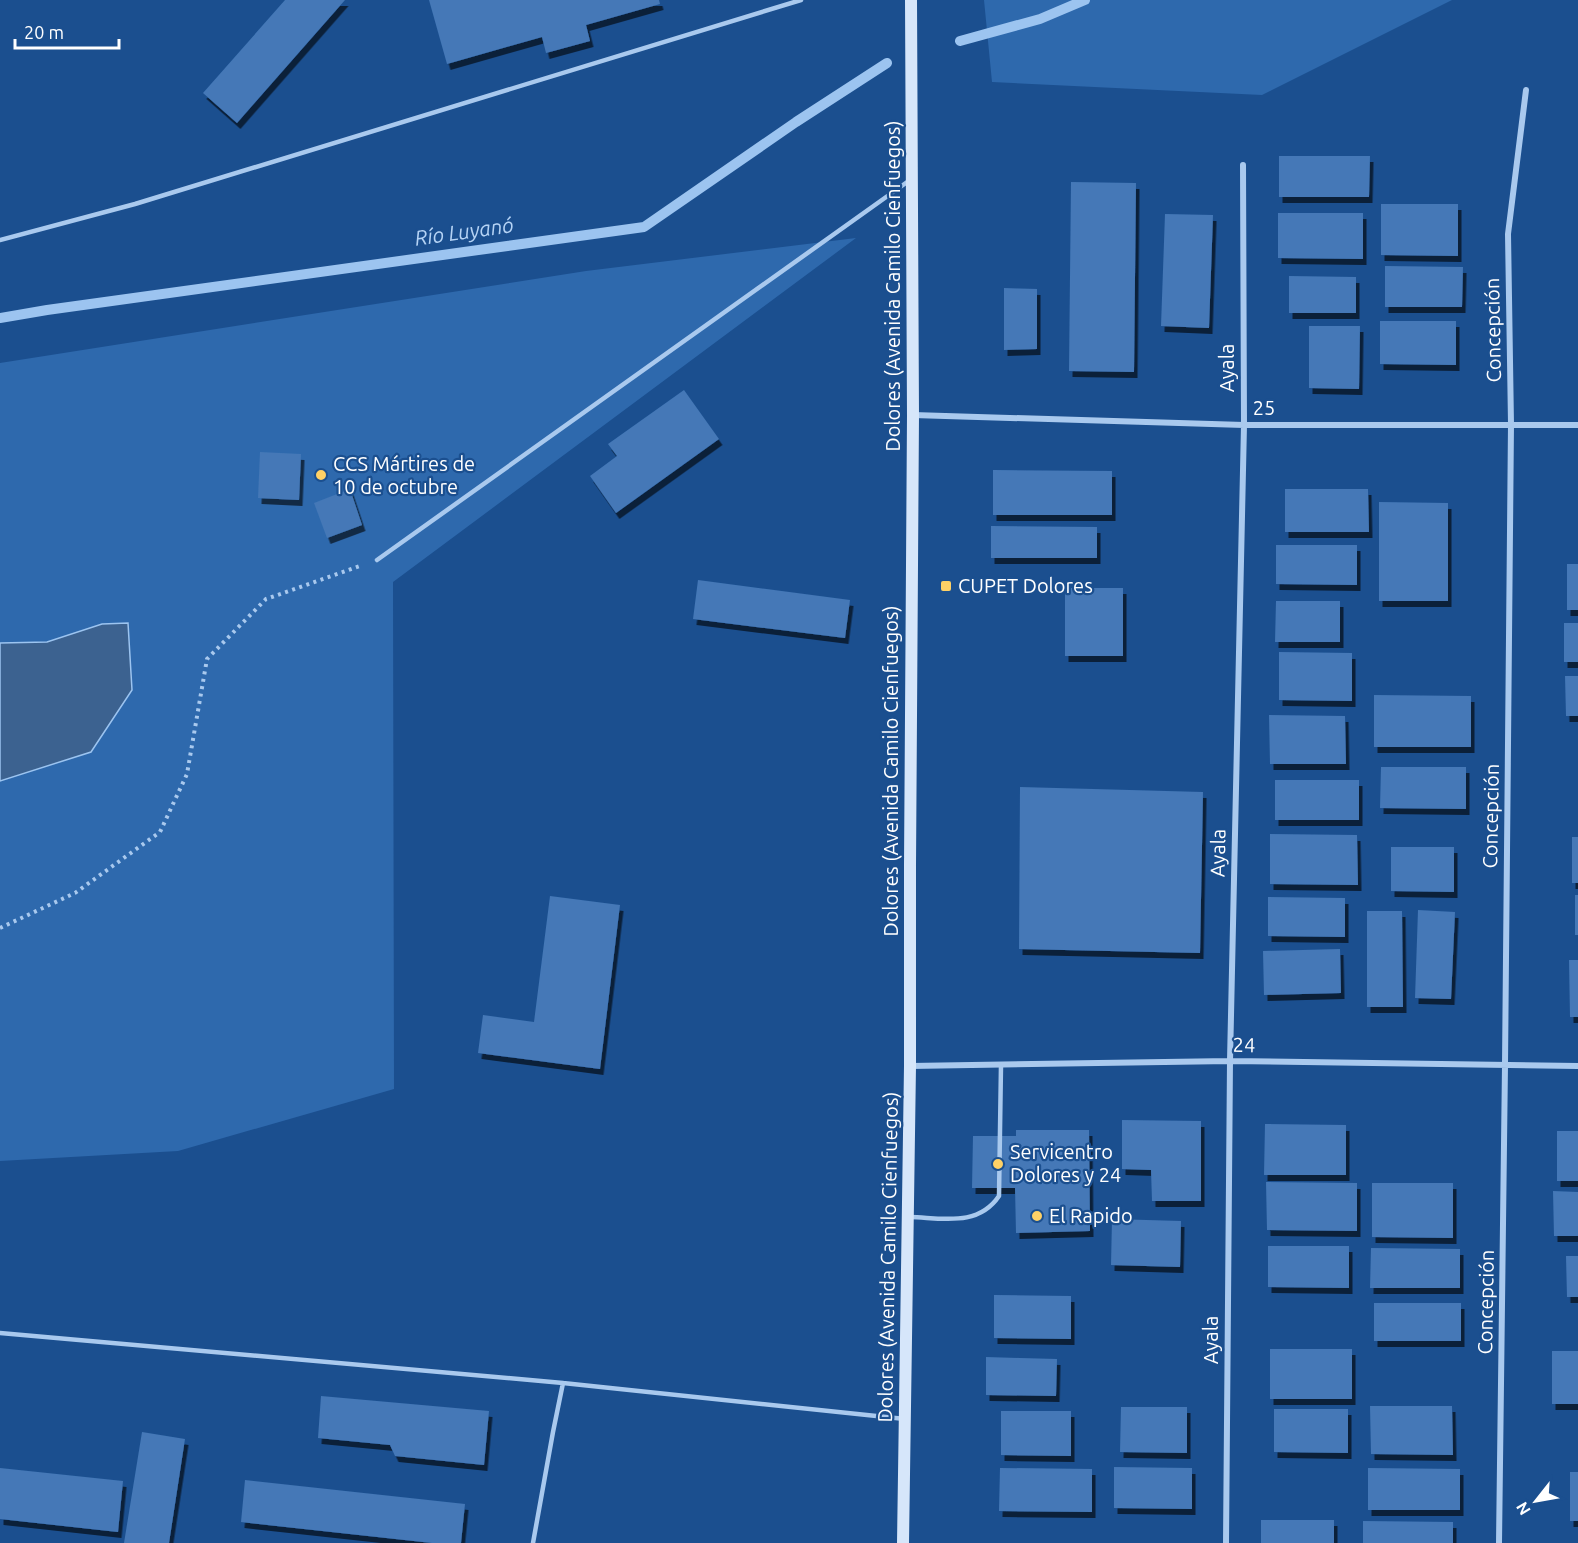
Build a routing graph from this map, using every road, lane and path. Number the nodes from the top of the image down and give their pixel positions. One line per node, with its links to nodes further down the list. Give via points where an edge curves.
1 (801, 0): 6 (lane, via 135,204)
2 (911, 0): 5 (main road, Dolores (Avenida Camilo Cienfuegos))
3 (1526, 90): 9 (street, Concepción, via 1508,234)
4 (1243, 165): 8 (street, Ayala)
5 (912, 178): 7 (main road, Dolores (Avenida Camilo Cienfuegos)); 11 (lane)
6 (0, 240)
7 (913, 414): 8 (street, 25); 16 (main road, Dolores (Avenida Camilo Cienfuegos))
8 (1244, 424): 9 (street, 25); 13 (street, Ayala)
9 (1511, 424): 10 (street, 25); 15 (street, Concepción)
10 (1578, 424)
11 (377, 560): 12 (path, via 266,599 207,659 187,774 160,832 75,893)
12 (0, 928)
13 (1230, 1061): 14 (street, 24); 15 (street, 24); 24 (street, Ayala)
14 (1001, 1065): 16 (street, 24); 18 (lane, via 999,1196 982,1214 970,1217)
15 (1505, 1065): 17 (street, 24); 25 (street, Concepción)
16 (910, 1066): 18 (main road, Dolores (Avenida Camilo Cienfuegos))
17 (1578, 1066)
18 (908, 1216): 21 (main road, Dolores (Avenida Camilo Cienfuegos))
19 (0, 1333): 20 (lane)
20 (563, 1383): 21 (lane); 22 (lane)
21 (905, 1419): 23 (main road, Dolores (Avenida Camilo Cienfuegos))
22 (533, 1543)
23 (903, 1543)
24 (1226, 1543)
25 (1499, 1543)

